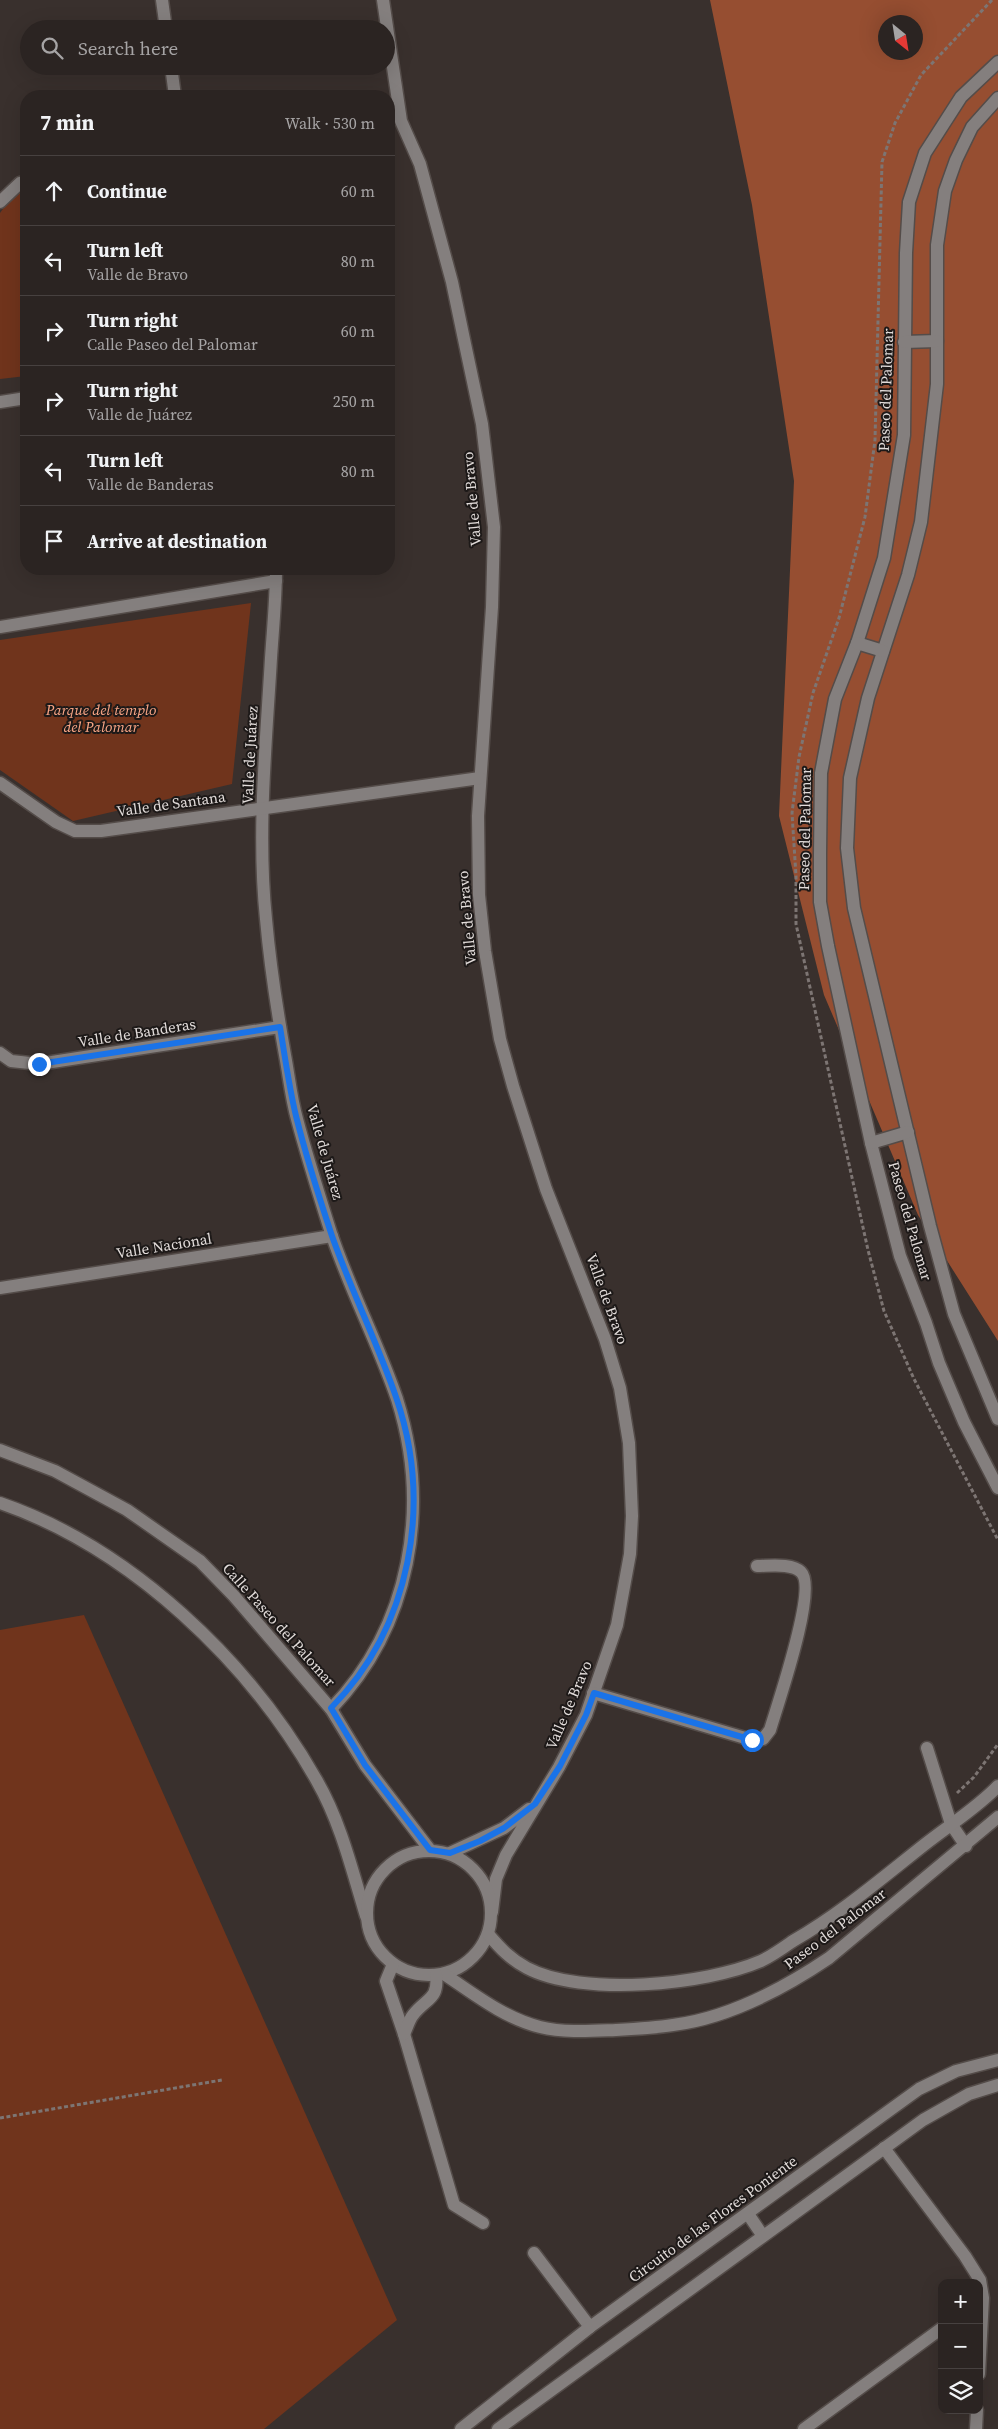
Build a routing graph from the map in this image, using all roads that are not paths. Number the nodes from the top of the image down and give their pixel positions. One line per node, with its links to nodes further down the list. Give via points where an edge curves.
1 (162, 0): 3 (street)
2 (383, 0): 4 (street, Valle de Bravo)
3 (165, 20)
4 (385, 20)
5 (998, 62): 15 (street, Paseo del Palomar, via 960,97 925,153 908,202)
6 (172, 75): 8 (street)
7 (390, 75): 9 (street, Valle de Bravo)
8 (174, 90)
9 (392, 90)
10 (998, 98): 14 (street, Paseo del Palomar, via 972,127 945,191 937,245)
11 (395, 122): 22 (street, Valle de Bravo, via 420,164 452,282 482,424 494,527 492,616)
12 (20, 183): 13 (street)
13 (0, 202)
14 (937, 341): 15 (street); 21 (street, Paseo del Palomar, via 935,403 921,522 908,575)
15 (904, 342): 20 (street, Paseo del Palomar, via 904,435 884,558)
16 (20, 399): 17 (street)
17 (0, 402)
18 (276, 575): 19 (street); 24 (street, Valle de Juárez)
19 (0, 628)
20 (858, 643): 21 (street); 28 (street, Paseo del Palomar, via 835,699 821,773 820,902)
21 (883, 651): 27 (street, Paseo del Palomar, via 868,698 850,778 847,848 854,908)
22 (480, 778): 24 (street, Valle de Santana); 36 (street, Valle de Bravo, via 479,895 500,1039 546,1189 605,1339 620,1388 629,1442 630,1554 617,1625)
23 (0, 783): 24 (street, Valle de Santana, via 56,822 75,831 101,831)
24 (263, 807): 25 (street, Valle de Juárez, via 265,918)
25 (280, 1027): 26 (street, Valle de Banderas, via 39,1064 12,1061); 29 (street, Valle de Juárez, via 296,1116)
26 (0, 1053)
27 (908, 1132): 28 (street); 31 (street, Paseo del Palomar, via 954,1314)
28 (871, 1143): 33 (street, Paseo del Palomar, via 900,1256 939,1363 964,1422)
29 (332, 1236): 30 (street, Valle Nacional); 37 (street, Valle de Juárez, via 396,1398 407,1436 414,1520 402,1591 390,1622 369,1662 350,1689)
30 (0, 1288)
31 (998, 1419)
32 (0, 1450): 37 (street, Calle Paseo del Palomar, via 55,1471 127,1510 200,1562 234,1596)
33 (998, 1488)
34 (0, 1503): 47 (street, via 31,1514 97,1550 167,1601 226,1654 281,1724 318,1782 342,1837)
35 (757, 1566): 36 (street, via 795,1567 803,1574 806,1586 796,1641 770,1730 763,1739 752,1740)
36 (594, 1693): 40 (street, Valle de Bravo, via 560,1766)
37 (331, 1708): 44 (street, Calle Paseo del Palomar, via 365,1765)
38 (927, 1748): 42 (street)
39 (998, 1786): 42 (street, Paseo del Palomar)
40 (535, 1804): 45 (street, Valle de Bravo, via 504,1828); 46 (street, Valle de Bravo, via 496,1879)
41 (998, 1818): 43 (street, Paseo del Palomar)
42 (951, 1824): 43 (street); 48 (street, Paseo del Palomar, via 830,1920 762,1960 726,1973 685,1981 646,1983 600,1984 552,1978 506,1956)
43 (966, 1846): 50 (street, Paseo del Palomar, via 856,1937 799,1978 756,2000 675,2025 582,2032 541,2027 508,2015)
44 (430, 1850): 45 (street); 47 (street, via 410,1853 391,1862 377,1877 368,1896)
45 (450, 1853): 46 (street, via 472,1866 487,1887)
46 (492, 1912): 48 (street)
47 (366, 1916): 49 (street, via 371,1938 380,1953)
48 (488, 1934): 50 (street, via 478,1952 463,1965)
49 (393, 1964): 50 (street, via 426,1976); 51 (street, via 386,1981)
50 (440, 1974): 51 (street, via 432,1998 412,2015)
51 (404, 2034): 56 (street, via 454,2205)
52 (998, 2060): 55 (street, Circuito de las Flores Poniente, via 956,2071 919,2089)
53 (998, 2084): 54 (street, via 968,2094)
54 (884, 2148): 57 (street); 59 (street)
55 (748, 2214): 57 (street); 61 (street, Circuito de las Flores Poniente)
56 (483, 2223)
57 (763, 2236): 66 (street)
58 (534, 2253): 61 (street)
59 (979, 2279)
60 (980, 2324): 63 (street)
61 (590, 2327): 65 (street, Circuito de las Flores Poniente)
62 (938, 2331): 67 (street)
63 (979, 2369)
64 (977, 2414): 68 (street)
65 (460, 2429)
66 (498, 2429)
67 (804, 2429)
68 (976, 2429)

